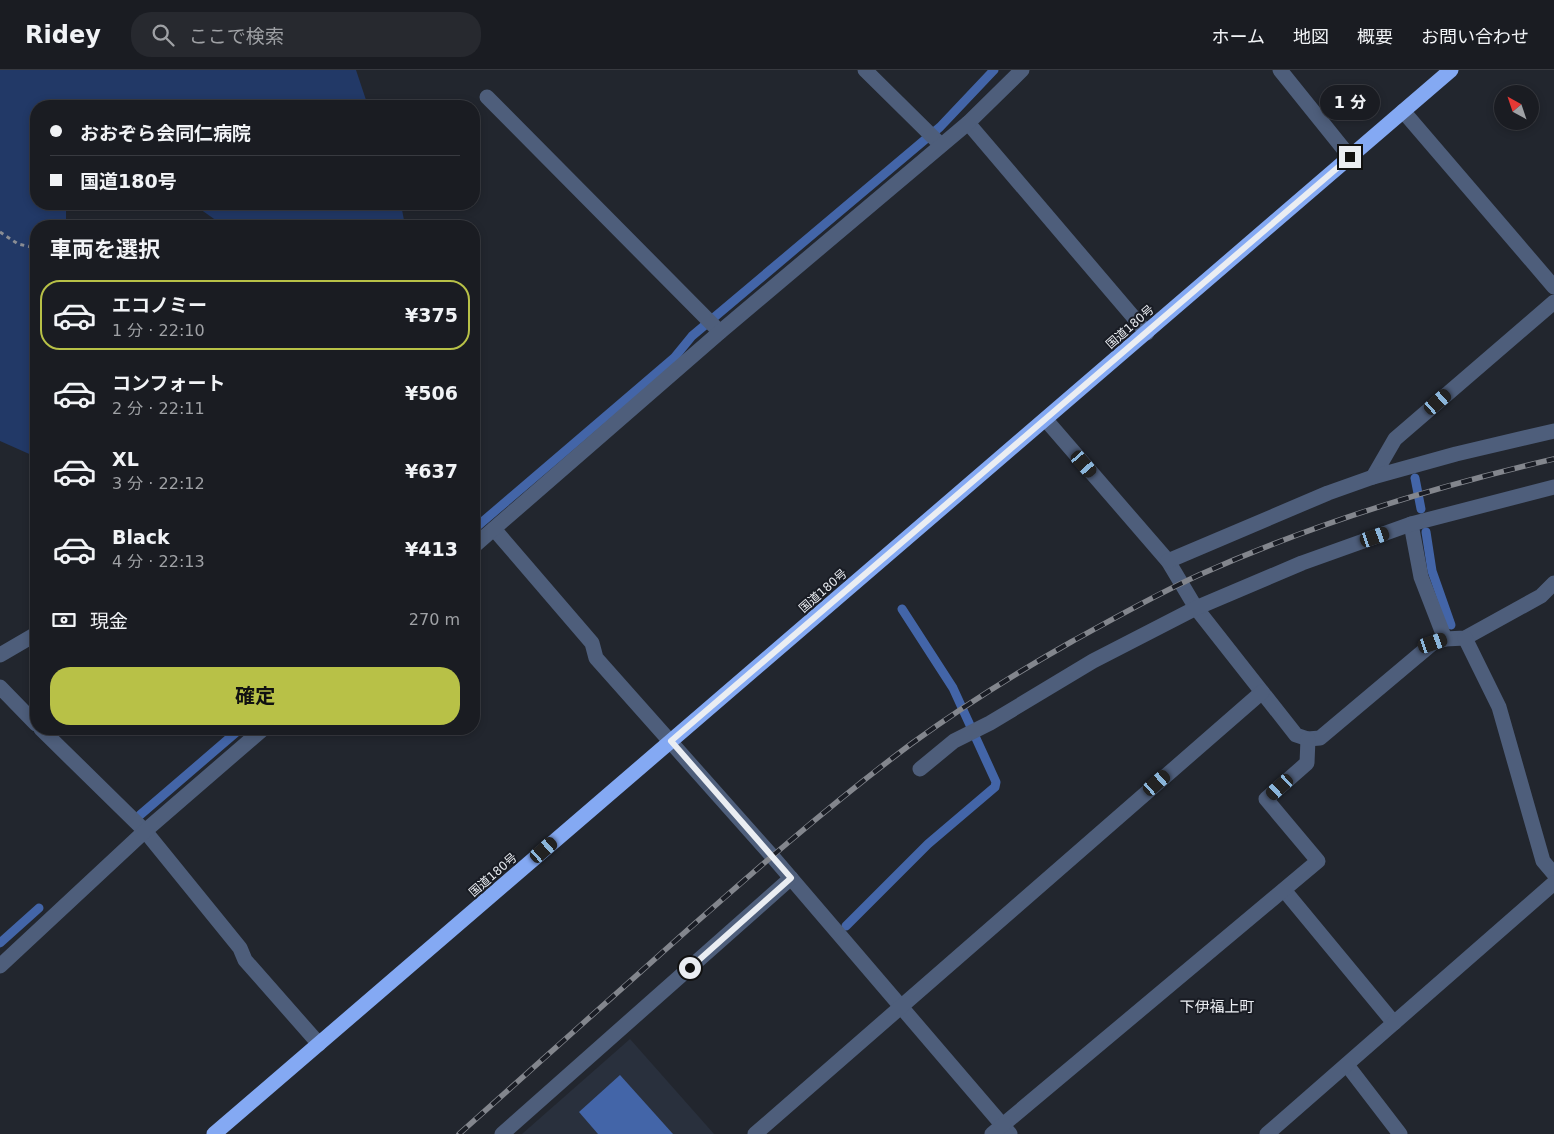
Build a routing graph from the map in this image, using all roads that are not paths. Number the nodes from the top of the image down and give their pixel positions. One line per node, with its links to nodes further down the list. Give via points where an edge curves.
1 (865, 70): 8 (street)
2 (1022, 70): 7 (street)
3 (1280, 70): 9 (street)
4 (1451, 70): 6 (highway, 国道180号)
5 (488, 97): 12 (street)
6 (1403, 111): 9 (highway, 国道180号); 10 (street)
7 (968, 123): 8 (street); 13 (street)
8 (937, 142): 12 (street)
9 (1350, 157): 13 (highway, 国道180号)
10 (1554, 287)
11 (1554, 302): 16 (street, via 1395,439)
12 (712, 325): 19 (street)
13 (1146, 333): 14 (highway, 国道180号)
14 (1046, 420): 21 (street); 34 (highway, 国道180号)
15 (1554, 431): 16 (street)
16 (1373, 477): 21 (street)
17 (1554, 487): 18 (street)
18 (1411, 524): 23 (street, via 1302,563); 26 (street, via 1421,577)
19 (494, 529): 20 (street); 34 (street, via 592,643 596,658)
20 (480, 541)
21 (1168, 561): 23 (street)
22 (1554, 583): 25 (street, via 1541,596)
23 (1196, 608): 29 (street); 35 (street, via 1093,661 954,742)
24 (30, 638): 27 (street)
25 (1465, 638): 26 (street); 37 (street, via 1499,707 1543,861)
26 (1445, 639): 33 (street, via 1433,643 1320,738)
27 (0, 655)
28 (0, 687): 30 (street)
29 (1262, 692): 33 (street, via 1296,735); 42 (street)
30 (30, 718)
31 (47, 735): 36 (street)
32 (256, 735): 36 (street)
33 (1308, 739): 40 (street, via 1307,763 1266,799 1318,861)
34 (671, 741): 38 (street); 44 (highway, 国道180号)
35 (920, 769)
36 (145, 831): 41 (street); 44 (street, via 240,948 245,960)
37 (1554, 874)
38 (791, 878): 42 (street); 48 (street)
39 (1554, 883): 43 (street)
40 (1284, 890): 43 (street); 46 (street)
41 (0, 966)
42 (902, 1006): 46 (street); 49 (street)
43 (1394, 1023): 45 (street)
44 (319, 1044): 47 (highway, 国道180号)
45 (1347, 1065): 50 (street); 51 (street)
46 (1001, 1131)
47 (214, 1134)
48 (502, 1134)
49 (756, 1134)
50 (1267, 1134)
51 (1400, 1134)

